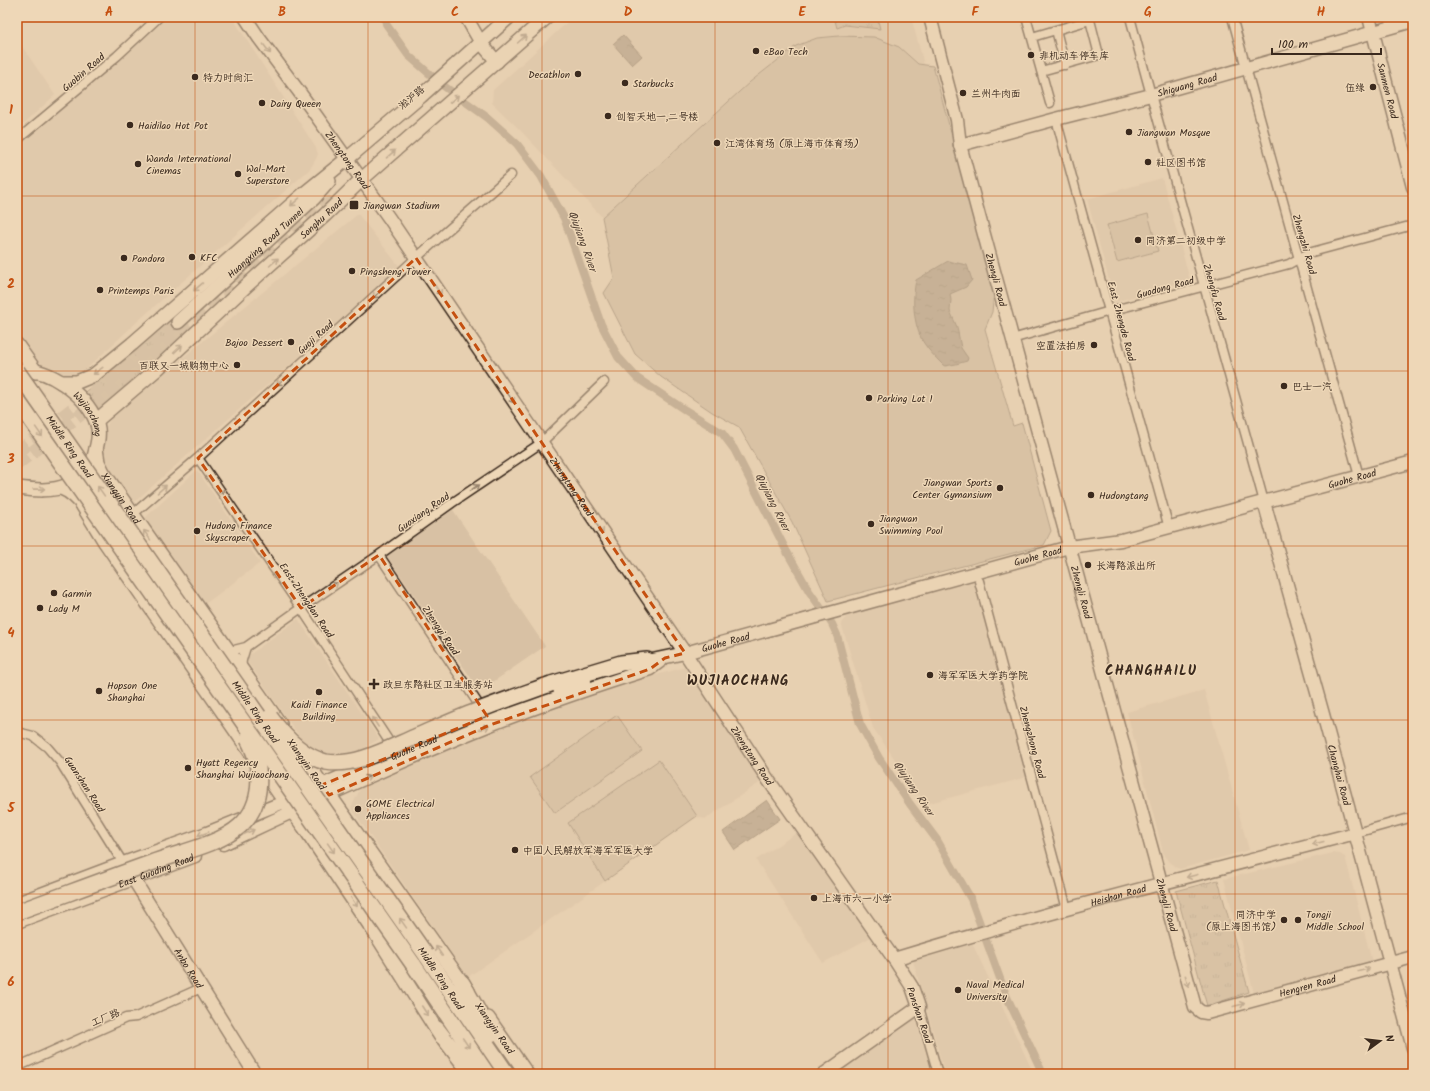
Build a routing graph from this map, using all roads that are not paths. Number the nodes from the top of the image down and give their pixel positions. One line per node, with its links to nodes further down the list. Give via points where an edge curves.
1 (159, 17): 24 (street, Guobin Road, via 106,66)
2 (245, 17): 26 (street, Zhengtong Road, one-way to 26)
3 (466, 17): 16 (street)
4 (510, 17): 16 (main road)
5 (547, 17): 17 (main road, Songhu Road, one-way to 5)
6 (921, 17): 25 (street, Zhengli Road, via 950,122)
7 (930, 17): 25 (street, Zhengli Road, via 957,120)
8 (1026, 17): 15 (street)
9 (1130, 17): 21 (street, Zhengfu Road)
10 (1232, 17): 19 (street, Zhengzhi Road)
11 (1369, 17): 14 (street, Sanmen Road)
12 (1413, 21): 14 (street, Shiguang Road)
13 (1056, 30): 15 (street); 18 (street); 18 (street, via 1090,20 1099,55)
14 (1373, 33): 19 (street, Shiguang Road); 29 (street, Sanmen Road)
15 (1032, 37): 20 (street)
16 (481, 43): 17 (street); 26 (main road, via 456,61)
17 (497, 62): 28 (main road, Songhu Road, one-way to 17)
18 (1065, 65): 20 (street)
19 (1246, 68): 21 (street, Shiguang Road); 32 (street, Zhengzhi Road)
20 (1042, 71): 22 (street)
21 (1151, 95): 23 (street, Shiguang Road); 33 (street, Zhengfu Road)
22 (1050, 103)
23 (1056, 119): 25 (street, Shiguang Road); 34 (street, East Zhengde Road)
24 (17, 140)
25 (960, 145): 36 (street, Zhengli Road)
26 (347, 159): 28 (street, Zhengtong Road); 35 (main road, Huangxing Road Tunnel, via 314,198); 40 (main road, one-way to 40, via 94,374 77,382)
27 (511, 175): 31 (street, Guoji Road)
28 (362, 179): 31 (street, Zhengtong Road); 43 (main road, Songhu Road, one-way to 28, via 156,370)
29 (1413, 187)
30 (1413, 225): 32 (street, Guodong Road)
31 (416, 258): 44 (street, Zhengtong Road, one-way to 44); 46 (street, Guoji Road, one-way to 46)
32 (1298, 258): 33 (street, Guodong Road, via 1289,264); 48 (street, Zhengzhi Road)
33 (1203, 287): 34 (street, Guodong Road); 51 (street, Zhengfu Road)
34 (1110, 312): 36 (street, Guodong Road); 53 (street, East Zhengde Road)
35 (178, 322)
36 (1012, 339): 55 (street, Zhengli Road)
37 (17, 345): 39 (main road)
38 (17, 371): 39 (main road, Wujiaochang); 52 (highway, Middle Ring Road, one-way to 38, bridge)
39 (36, 372): 40 (main road, Wujiaochang)
40 (61, 382): 43 (main road, Wujiaochang, via 83,401)
41 (604, 382): 44 (street, Guoxiang Road)
42 (17, 400): 54 (highway, Middle Ring Road, one-way to 54, bridge)
43 (96, 421): 45 (main road, Wujiaochang)
44 (541, 443): 56 (street, Guoxiang Road, one-way to 44); 57 (street, Zhengtong Road, one-way to 57)
45 (96, 449): 50 (main road, Wujiaochang, via 90,469 74,482); 52 (main road, Xiangyin Road, via 101,469)
46 (198, 458): 52 (street, Guoji Road, one-way to 46); 59 (street, East Zhengdan Road, one-way to 59)
47 (1413, 462): 48 (street, Guohe Road)
48 (1359, 476): 51 (street, Guohe Road)
49 (17, 488): 50 (main road, Wujiaochang, one-way to 50)
50 (61, 488): 71 (main road, via 74,495 84,506 156,601 229,706)
51 (1264, 502): 53 (street, Guohe Road); 73 (street, Changhai Road)
52 (128, 519): 61 (main road, Xiangyin Road, one-way to 52); 65 (highway, bridge, via 279,729 300,749 324,762 341,763 364,758 479,710 551,684); 95 (highway, Middle Ring Road, one-way to 52, bridge)
53 (1169, 528): 55 (street, Guohe Road, via 1121,540)
54 (110, 532): 79 (highway, bridge, via 166,620 244,732 257,764 258,794 247,818 217,840); 94 (highway, Middle Ring Road, one-way to 94, bridge, via 413,964)
55 (1069, 547): 62 (street, Guohe Road); 76 (street, Zhengli Road)
56 (379, 555): 59 (street, Guoxiang Road, one-way to 56); 67 (street, Zhengyi Road)
57 (634, 579): 62 (street, Zhengtong Road); 65 (street, via 636,590 670,645 666,650)
58 (979, 580): 78 (street, Zhengzhong Road)
59 (301, 608): 60 (street, Guoxiang Road); 69 (street, East Zhengdan Road, one-way to 59)
60 (246, 647): 61 (street, Guoxiang Road); 66 (street)
61 (228, 650): 66 (main road, Xiangyin Road)
62 (685, 653): 63 (street, Guohe Road); 82 (street, Zhengtong Road, via 767,778)
63 (665, 658): 64 (street, Guohe Road); 70 (street, Guohe Road, one-way to 63, via 496,722 650,669)
64 (647, 660): 65 (highway); 67 (street, Guohe Road)
65 (621, 663)
66 (241, 669): 70 (main road, Xiangyin Road)
67 (487, 716): 69 (street, Guohe Road)
68 (17, 732): 74 (street, Guanshan Road, via 33,736 60,762)
69 (397, 754): 70 (street, Guohe Road, via 351,771)
70 (325, 790): 71 (street); 84 (main road, Xiangyin Road, one-way to 70)
71 (292, 806): 74 (street, East Guoding Road, one-way to 74); 75 (street, East Guoding Road, one-way to 71, via 206,852); 88 (main road, one-way to 88)
72 (1413, 817): 73 (street, Heishan Road)
73 (1356, 834): 76 (street, Heishan Road, one-way to 76); 83 (street, Changhai Road)
74 (123, 863): 75 (street, Anbo Road); 77 (street, East Guoding Road)
75 (132, 878): 80 (street, East Guoding Road); 85 (street, Anbo Road)
76 (1160, 884): 78 (street, Heishan Road); 87 (street, Zhengli Road, one-way to 87, via 1195,1007)
77 (17, 903)
78 (1067, 909): 82 (street, Heishan Road)
79 (17, 912)
80 (17, 922)
81 (1413, 957): 83 (street, Hengren Road)
82 (894, 959): 86 (street, Panshan Road, via 912,988)
83 (1390, 963): 87 (street, Hengren Road, one-way to 83, via 1207,1014); 89 (street, Changhai Road)
84 (462, 984): 96 (highway); 97 (main road, Xiangyin Road, via 478,1002)
85 (201, 988): 90 (street, 工厂路, via 136,1017 126,1018); 91 (street, Anbo Road)
86 (919, 1007): 98 (street); 99 (street, Panshan Road)
87 (1201, 1012)
88 (437, 1029): 92 (main road); 93 (highway)
89 (1413, 1048)
90 (17, 1067)
91 (255, 1074)
92 (465, 1074)
93 (472, 1074)
94 (487, 1074)
95 (507, 1074)
96 (515, 1074)
97 (527, 1074)
98 (824, 1074)
99 (938, 1074)

